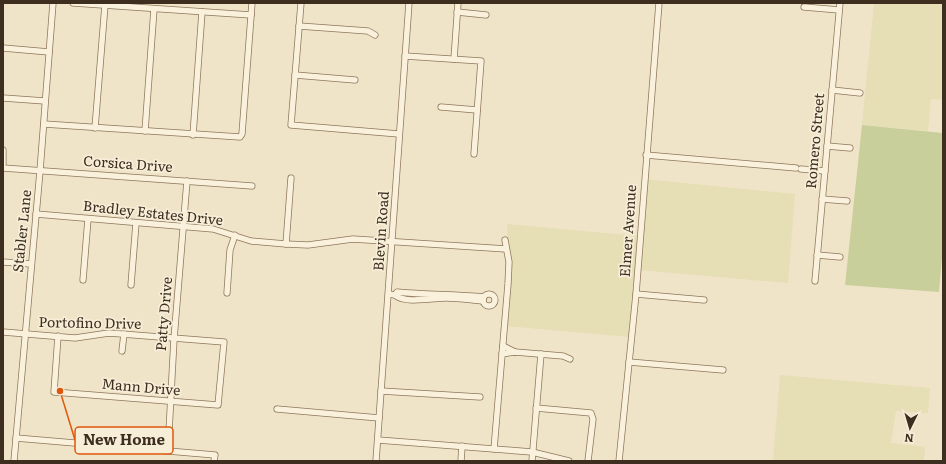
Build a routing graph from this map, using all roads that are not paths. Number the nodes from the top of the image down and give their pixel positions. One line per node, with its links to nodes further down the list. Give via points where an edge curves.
1 (53, 3): 20 (street, Stabler Lane)
2 (73, 3): 9 (street)
3 (252, 3): 15 (street)
4 (301, 3): 17 (street)
5 (409, 3): 21 (street, Blevin Road)
6 (458, 3): 14 (street)
7 (659, 3): 40 (street, Elmer Avenue)
8 (840, 3): 12 (street, Romero Street)
9 (105, 5): 11 (street); 32 (street)
10 (804, 6): 12 (street)
11 (154, 9): 13 (street); 33 (street)
12 (839, 10): 25 (street, Romero Street)
13 (202, 12): 15 (street); 35 (street)
14 (457, 12): 16 (street); 22 (street)
15 (251, 15): 35 (street, via 242,134 240,137)
16 (486, 15)
17 (299, 26): 18 (street, via 368,31); 23 (street)
18 (374, 35)
19 (3, 48): 20 (street)
20 (49, 52): 28 (street, Stabler Lane)
21 (405, 56): 22 (street); 34 (street, Blevin Road)
22 (454, 59): 30 (street, via 481,61)
23 (295, 75): 24 (street); 34 (street, via 291,125)
24 (355, 80)
25 (832, 90): 26 (street); 36 (street, Romero Street)
26 (860, 92)
27 (3, 98): 28 (street)
28 (45, 101): 31 (street, Stabler Lane)
29 (441, 107): 30 (street)
30 (477, 110): 39 (street)
31 (44, 124): 32 (street); 43 (street, Stabler Lane)
32 (95, 128): 33 (street)
33 (144, 131): 35 (street)
34 (399, 134): 56 (street, Blevin Road)
35 (193, 135)
36 (827, 146): 37 (street); 44 (street, Romero Street)
37 (850, 148)
38 (3, 150): 41 (street)
39 (474, 154)
40 (646, 155): 44 (street); 67 (street, Elmer Avenue)
41 (3, 164)
42 (3, 168): 43 (street, Corsica Drive)
43 (40, 171): 46 (street, Corsica Drive); 50 (street, Stabler Lane)
44 (825, 171): 48 (street, Romero Street)
45 (291, 178): 57 (street)
46 (187, 181): 47 (street, Corsica Drive); 53 (street, Patty Drive)
47 (252, 186)
48 (822, 199): 49 (street); 59 (street, Romero Street)
49 (847, 202)
50 (36, 214): 51 (street, Bradley Estates Drive); 62 (street, Stabler Lane)
51 (88, 219): 52 (street, Bradley Estates Drive); 63 (street)
52 (136, 223): 53 (street, Bradley Estates Drive); 65 (street)
53 (184, 227): 54 (street, Bradley Estates Drive, via 213,229); 75 (street, Patty Drive)
54 (235, 235): 57 (street, Bradley Estates Drive, via 251,240); 66 (street, via 230,250)
55 (505, 240): 58 (street)
56 (393, 242): 57 (street, Bradley Estates Drive, via 353,239 308,245); 58 (street, Bradley Estates Drive); 68 (street, Blevin Road)
57 (286, 244)
58 (506, 249): 77 (street, via 509,271)
59 (817, 255): 60 (street); 64 (street, Romero Street)
60 (840, 257)
61 (3, 262): 62 (street)
62 (31, 264): 72 (street, Stabler Lane)
63 (83, 280)
64 (815, 281)
65 (130, 285)
66 (227, 293)
67 (636, 294): 70 (street); 83 (street, Elmer Avenue)
68 (392, 295): 69 (street, via 398,298 450,296); 85 (street, Blevin Road)
69 (484, 299)
70 (704, 300)
71 (3, 332): 72 (street, Portofino Drive)
72 (25, 334): 74 (street, Portofino Drive); 91 (street, Stabler Lane)
73 (124, 334): 74 (street, Portofino Drive, via 109,332 75,338); 75 (street, Portofino Drive); 78 (street)
74 (58, 336): 87 (street, Mann Drive, via 54,392)
75 (174, 338): 76 (street, Portofino Drive); 87 (street, Patty Drive)
76 (224, 342): 87 (street, Mann Drive, via 218,405)
77 (503, 346): 79 (street); 80 (street)
78 (122, 351)
79 (515, 352): 80 (street); 81 (street)
80 (502, 354): 94 (street)
81 (541, 354): 82 (street); 88 (street)
82 (570, 359)
83 (629, 362): 84 (street); 104 (street, Elmer Avenue)
84 (723, 370)
85 (381, 391): 86 (street); 90 (street, Blevin Road)
86 (480, 397)
87 (171, 402): 95 (street, Patty Drive)
88 (536, 408): 96 (street); 103 (street, via 591,413 593,419)
89 (277, 409): 90 (street)
90 (379, 418): 92 (street, Blevin Road)
91 (16, 438): 95 (street); 97 (street, Stabler Lane)
92 (378, 440): 93 (street); 99 (street, Blevin Road)
93 (462, 446): 94 (street); 100 (street)
94 (494, 449): 96 (street)
95 (168, 450): 98 (street, via 215,455)
96 (532, 452): 101 (street); 102 (street)
97 (14, 461)
98 (214, 461)
99 (376, 461)
100 (461, 461)
101 (532, 461)
102 (569, 461)
103 (588, 461)
104 (620, 461)

